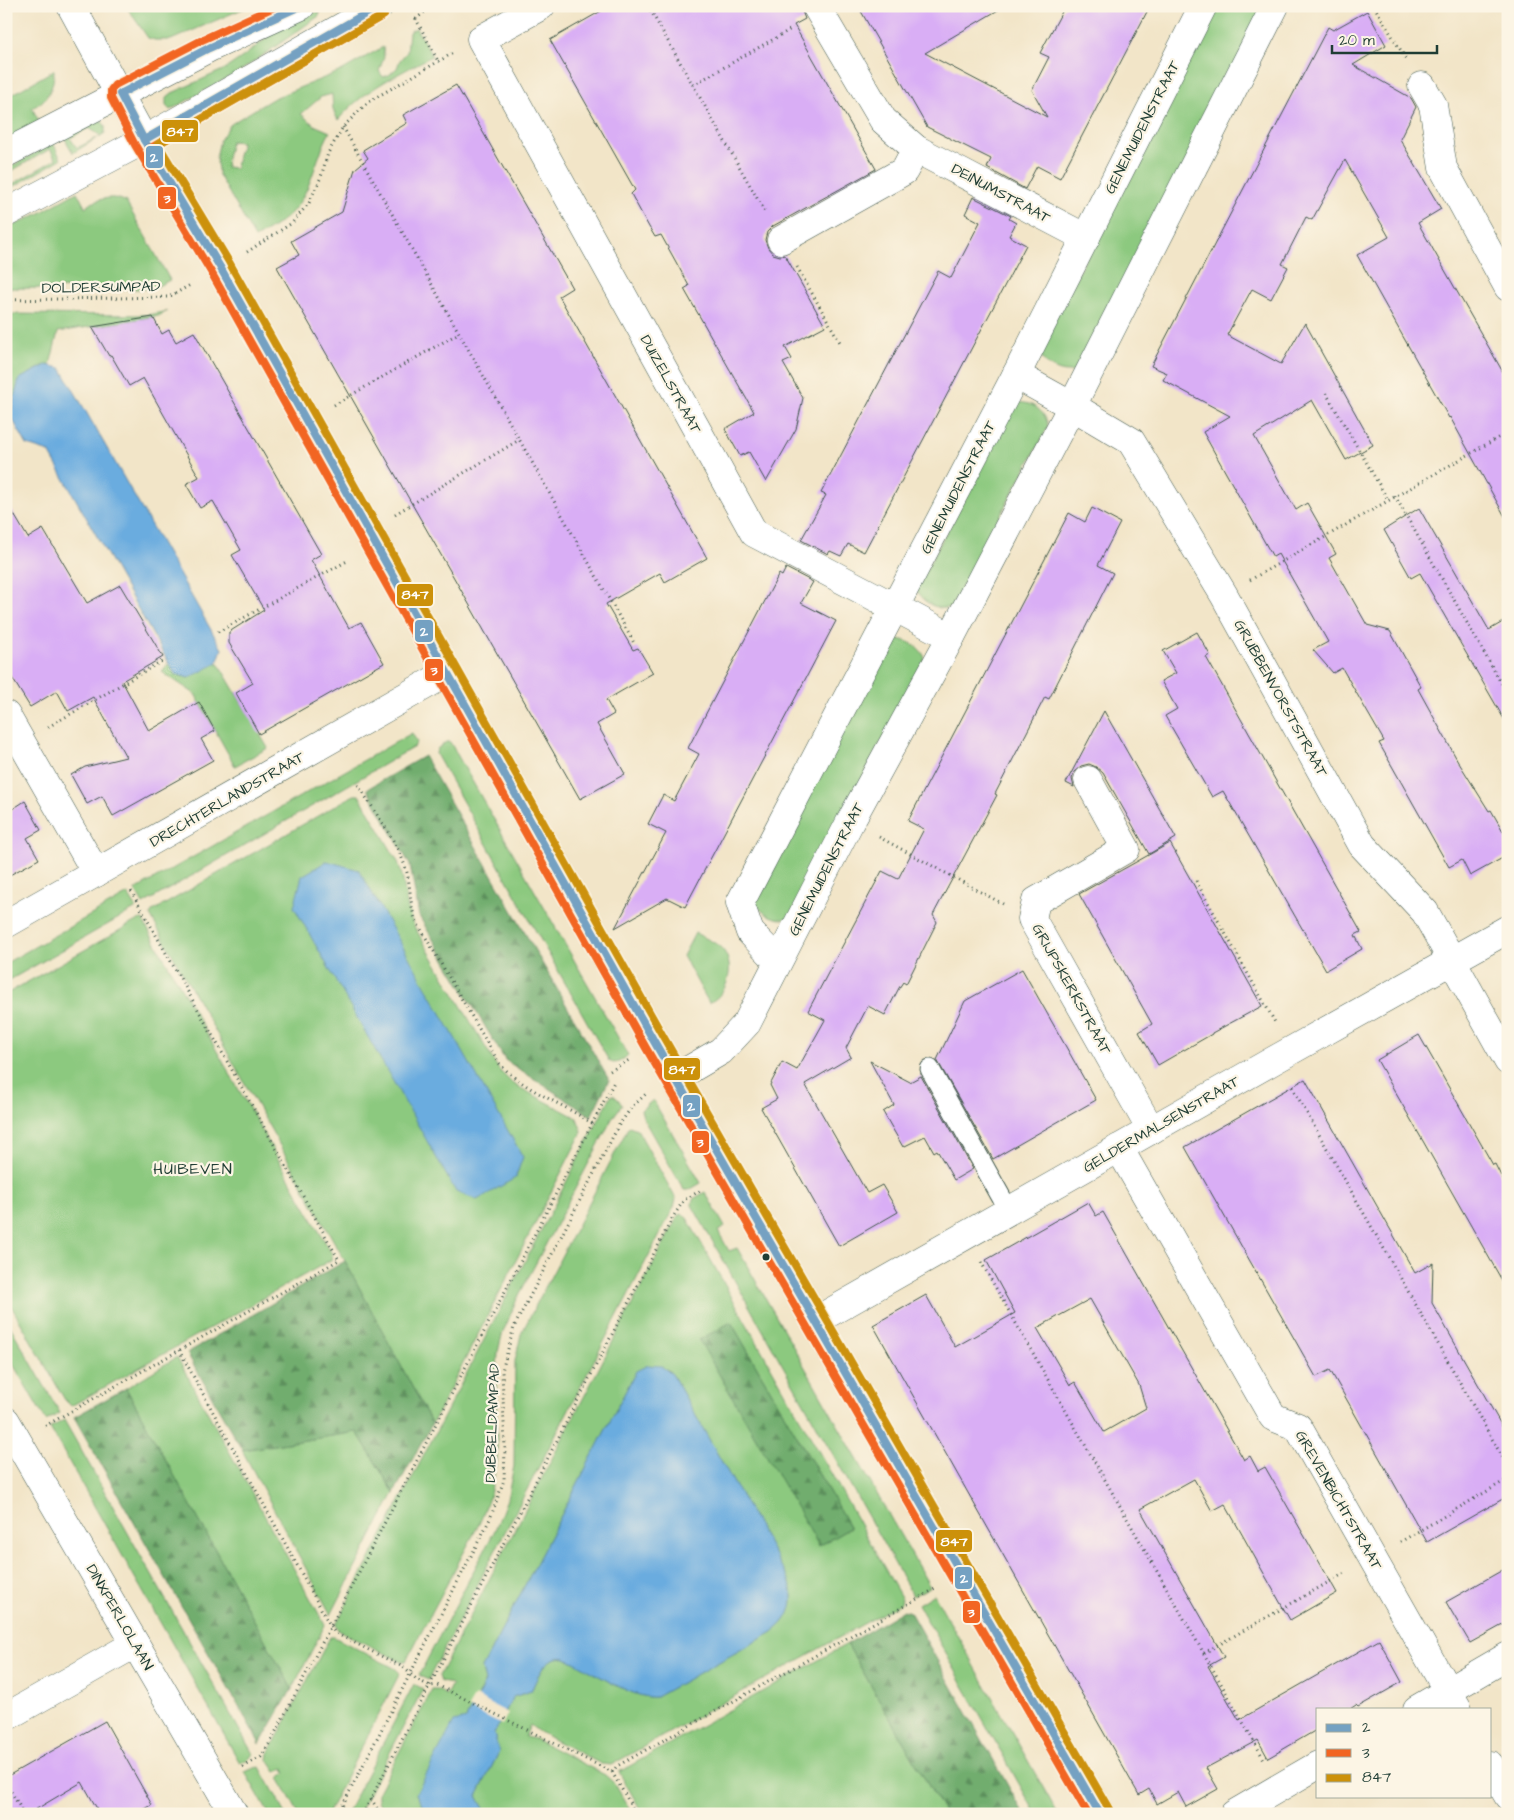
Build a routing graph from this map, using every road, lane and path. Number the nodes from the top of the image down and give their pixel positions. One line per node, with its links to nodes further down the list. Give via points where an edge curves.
1 (71, 6): 15 (street)
2 (301, 6): 15 (street)
3 (379, 6): 17 (street)
4 (432, 6): 12 (path, via 416,19)
5 (541, 6): 11 (street)
6 (648, 6): 13 (path)
7 (1203, 6): 21 (street, GENEMUIDENSTRAAT)
8 (1275, 6): 30 (street, GENEMUIDENSTRAAT)
9 (1374, 6): 14 (path)
10 (818, 10): 13 (path); 18 (street, DEINUMSTRAAT, via 883,120)
11 (480, 40): 12 (path, DOLDERSUMPAD); 38 (street, DUIZELSTRAAT, via 754,533)
12 (438, 60): 16 (path, DOLDERSUMPAD, via 368,102)
13 (693, 85): 22 (path)
14 (1422, 86): 24 (street, via 1433,105 1443,168)
15 (120, 94): 17 (street); 19 (street)
16 (343, 127): 23 (path, DOLDERSUMPAD, via 328,153 309,203 292,223); 26 (path)
17 (144, 140): 20 (street); 23 (street)
18 (916, 149): 21 (street, DEINUMSTRAAT); 22 (street, via 904,171)
19 (6, 153)
20 (6, 213)
21 (1086, 238): 28 (street, GENEMUIDENSTRAAT)
22 (781, 240): 27 (path)
23 (220, 268): 25 (path, DOLDERSUMPAD, via 169,297); 31 (street)
24 (1508, 288)
25 (6, 300)
26 (459, 333): 31 (path); 33 (path)
27 (841, 344)
28 (1016, 376): 30 (street, GRUBBENVORSTSTRAAT); 38 (street, GENEMUIDENSTRAAT)
29 (1326, 393): 35 (path)
30 (1072, 406): 37 (street, GRUBBENVORSTSTRAAT, via 1131,441); 40 (street, GENEMUIDENSTRAAT)
31 (305, 421): 36 (street)
32 (1508, 432): 34 (path)
33 (519, 440): 36 (path); 41 (path)
34 (1395, 496): 35 (path); 44 (path)
35 (1388, 500): 37 (path)
36 (371, 538): 39 (path); 43 (street)
37 (1224, 595): 55 (street, GRUBBENVORSTSTRAAT, via 1362,844 1424,912)
38 (896, 607): 40 (street, DUIZELSTRAAT); 56 (street, GENEMUIDENSTRAAT, via 740,904 750,932)
39 (218, 632)
40 (951, 637): 49 (street, GENEMUIDENSTRAAT)
41 (634, 643)
42 (162, 661): 46 (path)
43 (448, 673): 50 (street, DRECHTERLANDSTRAAT); 60 (street)
44 (1508, 695)
45 (6, 715): 46 (street)
46 (22, 742): 50 (street)
47 (1088, 780): 52 (street, GRIJPSKERKSTRAAT, via 1126,849 1036,901)
48 (358, 785): 62 (path, via 406,867 410,905 415,918 499,1063 519,1081)
49 (850, 822): 52 (path); 56 (street, GENEMUIDENSTRAAT)
50 (104, 868): 53 (street, DRECHTERLANDSTRAAT); 69 (path, via 142,909 340,1260)
51 (1196, 881): 57 (path)
52 (1032, 919): 63 (street, GRIJPSKERKSTRAAT)
53 (6, 924)
54 (1508, 929): 55 (street, GELDERMALSENSTRAAT)
55 (1451, 960): 57 (street, GELDERMALSENSTRAAT); 58 (street, GRUBBENVORSTSTRAAT)
56 (778, 961): 60 (street, GENEMUIDENSTRAAT, via 747,1023 721,1051)
57 (1284, 1055): 63 (street, GELDERMALSENSTRAAT); 71 (path)
58 (1508, 1061)
59 (930, 1069): 66 (lane)
60 (675, 1078): 65 (street); 76 (path, DUBBELDAMPAD, via 643,1095 619,1125 514,1327 502,1371 504,1480 490,1519)
61 (615, 1080): 62 (path)
62 (593, 1124): 73 (path)
63 (1151, 1130): 64 (street, GELDERMALSENSTRAAT)
64 (1118, 1148): 66 (street, GELDERMALSENSTRAAT); 78 (street, GREVENBICHTSTRAAT, via 1273,1417 1298,1427)
65 (730, 1174): 68 (street); 77 (path, via 684,1200 673,1217)
66 (1009, 1211): 67 (street, GELDERMALSENSTRAAT)
67 (966, 1235): 68 (street, GELDERMALSENSTRAAT); 86 (path)
68 (815, 1321): 72 (street)
69 (179, 1350): 70 (path); 73 (path)
70 (12, 1432): 74 (street, DINXPERLOLAAN)
71 (1508, 1467)
72 (962, 1575): 83 (path, via 617,1766); 95 (street)
73 (331, 1627): 76 (path, via 336,1633 404,1667); 85 (path, via 272,1741 261,1756)
74 (136, 1644): 80 (street); 85 (street, DINXPERLOLAAN)
75 (1508, 1656): 78 (street)
76 (410, 1674): 77 (path); 91 (path, DUBBELDAMPAD)
77 (430, 1686): 83 (path, via 437,1685); 88 (path)
78 (1453, 1700): 79 (street)
79 (1420, 1708)
80 (6, 1716)
81 (1316, 1767): 86 (street)
82 (1492, 1768): 87 (street)
83 (612, 1772): 94 (path)
84 (6, 1782): 89 (path)
85 (217, 1783): 90 (street, DINXPERLOLAAN)
86 (1280, 1787): 96 (street)
87 (1508, 1796)
88 (371, 1798): 92 (path); 93 (path)
89 (24, 1814)
90 (234, 1814)
91 (338, 1814)
92 (363, 1814)
93 (381, 1814)
94 (636, 1814)
95 (1100, 1814)
96 (1234, 1814)

